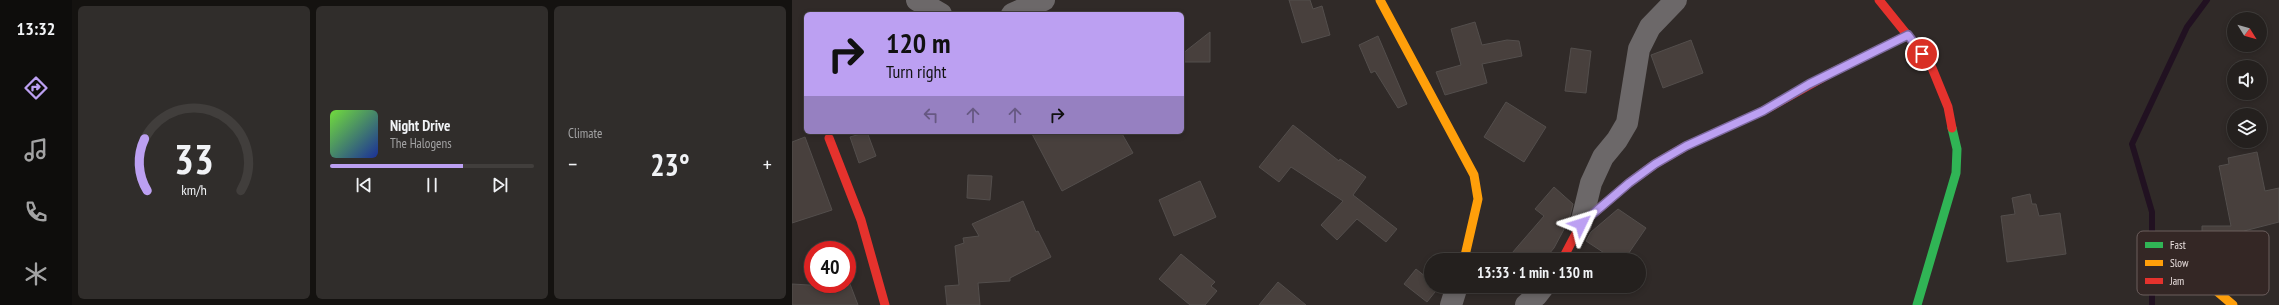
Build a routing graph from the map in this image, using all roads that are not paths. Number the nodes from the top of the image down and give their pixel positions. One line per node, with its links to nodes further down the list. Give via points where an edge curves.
1 (917, 0): 6 (street)
2 (1044, 0): 7 (street)
3 (1380, 0): 11 (street, via 1474,175 1478,199)
4 (1676, 0): 10 (street, via 1650,27 1639,49 1627,122 1603,157 1591,183)
5 (1879, 0): 8 (street)
6 (938, 12)
7 (1017, 12)
8 (1908, 35): 10 (street, via 1809,84 1763,111 1686,146 1629,183); 19 (street, via 1930,63 1948,107 1957,149 1956,173)
9 (829, 138): 16 (street, via 864,231)
10 (1581, 224): 12 (street)
11 (1466, 253)
12 (1566, 253)
13 (1455, 293): 17 (street)
14 (1539, 293): 18 (street)
15 (2221, 295): 20 (street)
16 (885, 305)
17 (1451, 305)
18 (1526, 305)
19 (1917, 305)
20 (2233, 305)

